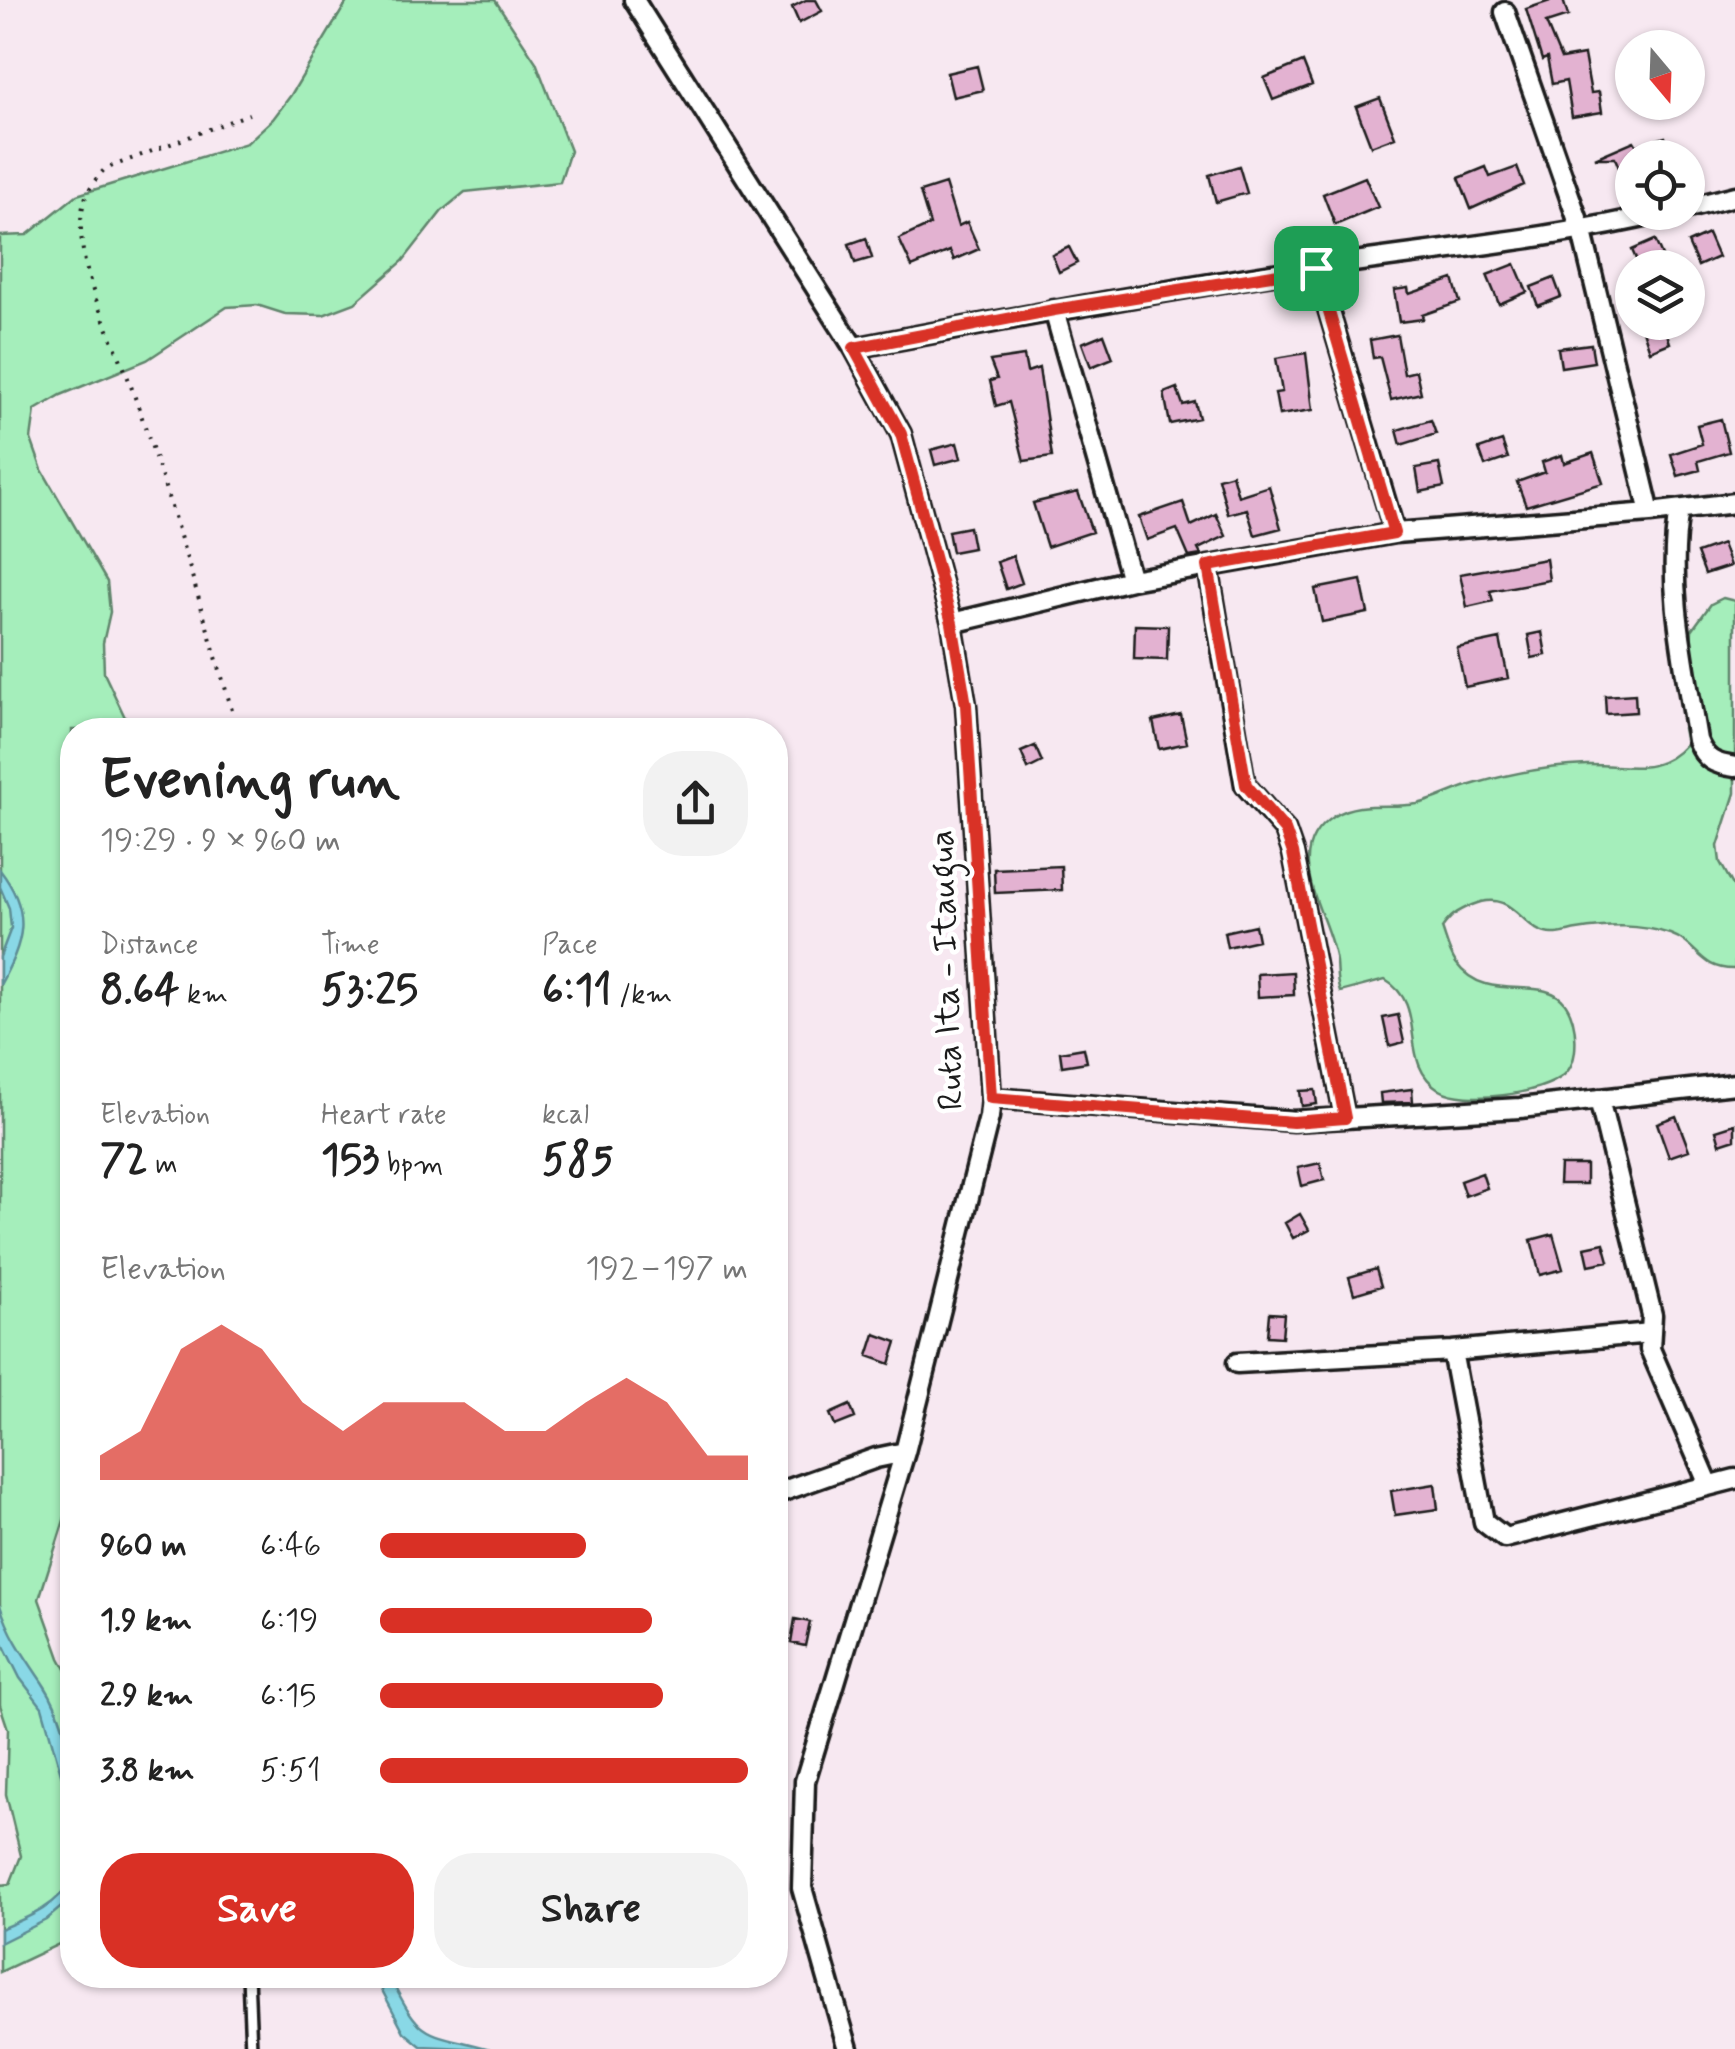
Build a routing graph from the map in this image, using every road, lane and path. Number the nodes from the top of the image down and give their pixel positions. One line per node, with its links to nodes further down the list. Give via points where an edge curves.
1 (634, 0): 10 (street, Ruta Ita - Itaugua)
2 (1505, 12): 7 (street)
3 (248, 114): 18 (path, via 104,170 86,193 80,229 94,293 138,404)
4 (1735, 196): 5 (street)
5 (1705, 204)
6 (1615, 224): 7 (street)
7 (1582, 232): 8 (street); 13 (street)
8 (1316, 268): 9 (street); 14 (street)
9 (1054, 310): 10 (street); 16 (street)
10 (854, 348): 17 (street, Ruta Ita - Itaugua, via 901,434)
11 (1735, 503): 12 (street)
12 (1679, 510): 13 (street); 19 (street, via 1678,606 1696,740 1703,756)
13 (1650, 513): 14 (street)
14 (1394, 533): 15 (street)
15 (1208, 566): 16 (street); 23 (street, via 1246,785 1285,830 1293,853)
16 (1131, 580): 17 (street)
17 (952, 623): 21 (street, Ruta Ita - Itaugua, via 966,705)
18 (234, 718)
19 (1735, 768)
20 (1735, 1084): 22 (street)
21 (991, 1098): 23 (street, via 1293,1122); 27 (street, Ruta Ita - Itaugua)
22 (1598, 1099): 23 (street); 24 (street)
23 (1345, 1118)
24 (1651, 1333): 25 (street); 29 (street, via 1650,1349)
25 (1452, 1351): 26 (street); 29 (street, via 1484,1522 1504,1538)
26 (1236, 1364)
27 (905, 1452): 30 (street); 33 (street, Ruta Ita - Itaugua, via 805,1781 802,1888)
28 (1735, 1479): 29 (street)
29 (1709, 1485)
30 (788, 1489)
31 (249, 1988): 32 (lane)
32 (251, 2049)
33 (848, 2049)

